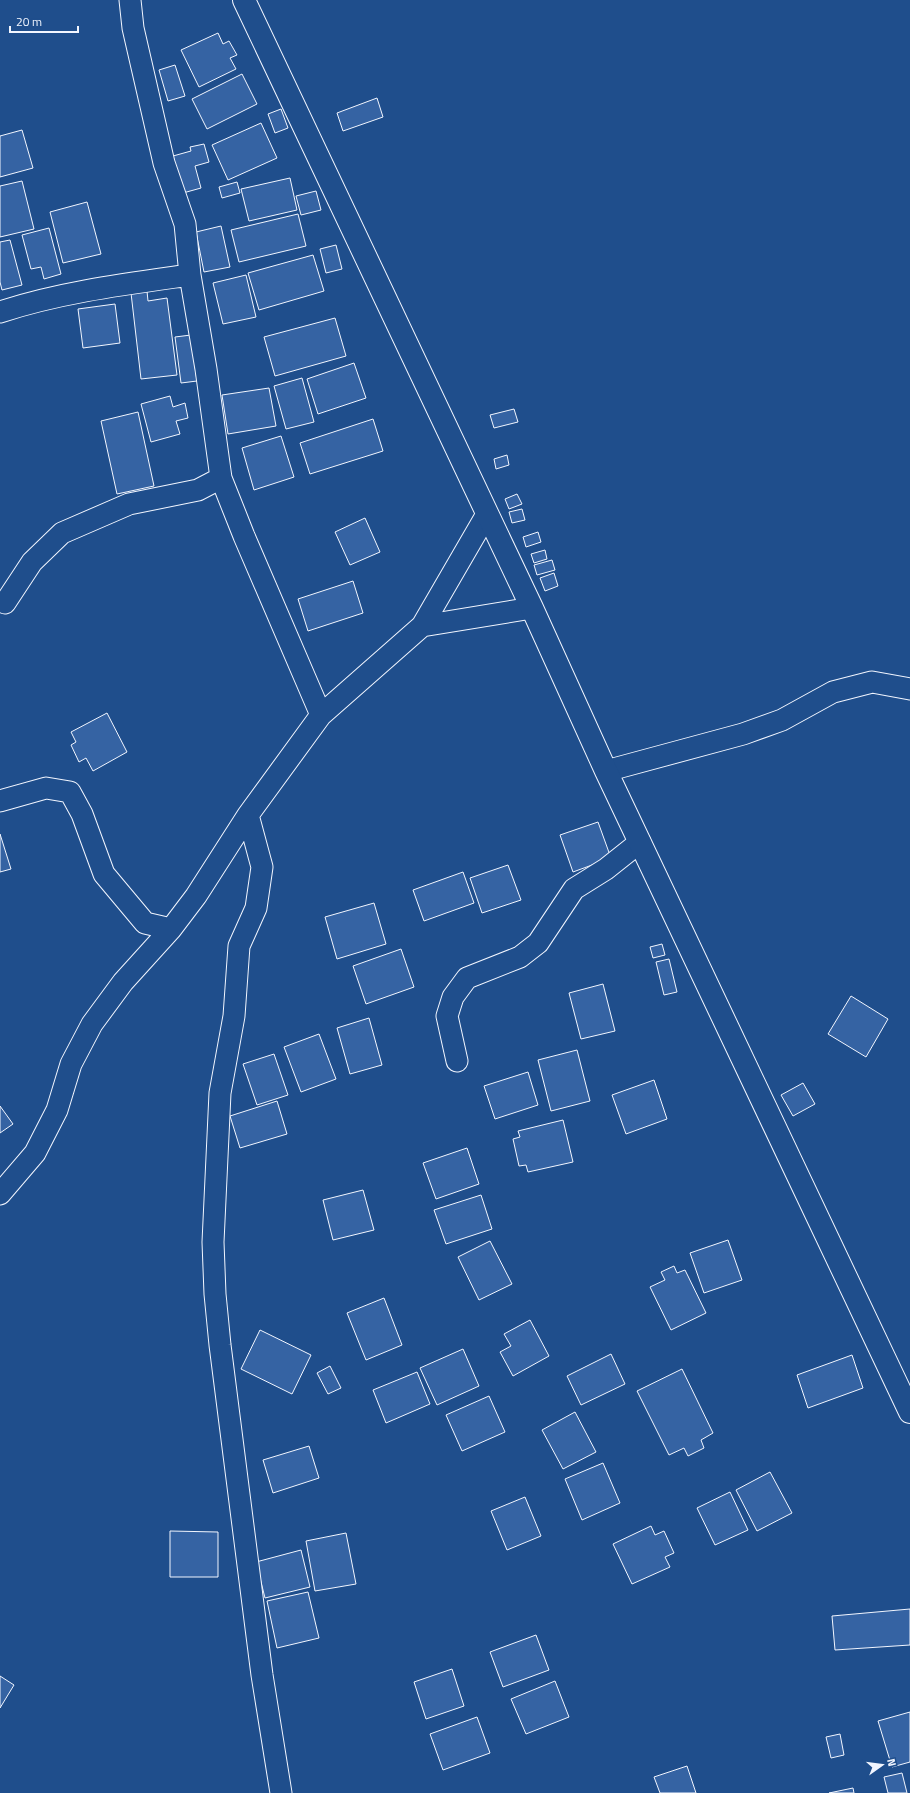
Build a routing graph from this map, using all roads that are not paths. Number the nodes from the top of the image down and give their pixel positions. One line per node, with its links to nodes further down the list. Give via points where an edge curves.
1 (130, 0): 3 (street, via 164,163 185,224)
2 (244, 0): 6 (street)
3 (190, 275): 4 (street, via 103,288 20,305); 5 (street)
4 (0, 312)
5 (221, 478): 7 (street, via 198,490 129,504 62,533 32,562); 11 (street)
6 (487, 514): 8 (street); 9 (street)
7 (5, 603)
8 (532, 608): 9 (street); 12 (street)
9 (422, 626): 11 (street)
10 (910, 689): 12 (street, via 872,682 833,692 782,720 743,734)
11 (321, 715): 14 (street)
12 (606, 771): 15 (street)
13 (0, 801): 16 (street, via 46,788 70,792 82,814 104,874 145,923)
14 (248, 815): 16 (street, via 196,896); 20 (street, via 262,867 256,908 240,946 234,1016 220,1093 213,1242 220,1345 262,1676)
15 (640, 842): 17 (street, via 606,869 574,889 538,943 520,957 467,978 453,998 448,1016); 19 (street)
16 (171, 929): 18 (street, via 123,982 92,1024 71,1064 57,1110 35,1153)
17 (457, 1061)
18 (0, 1194)
19 (910, 1412)
20 (281, 1793)

